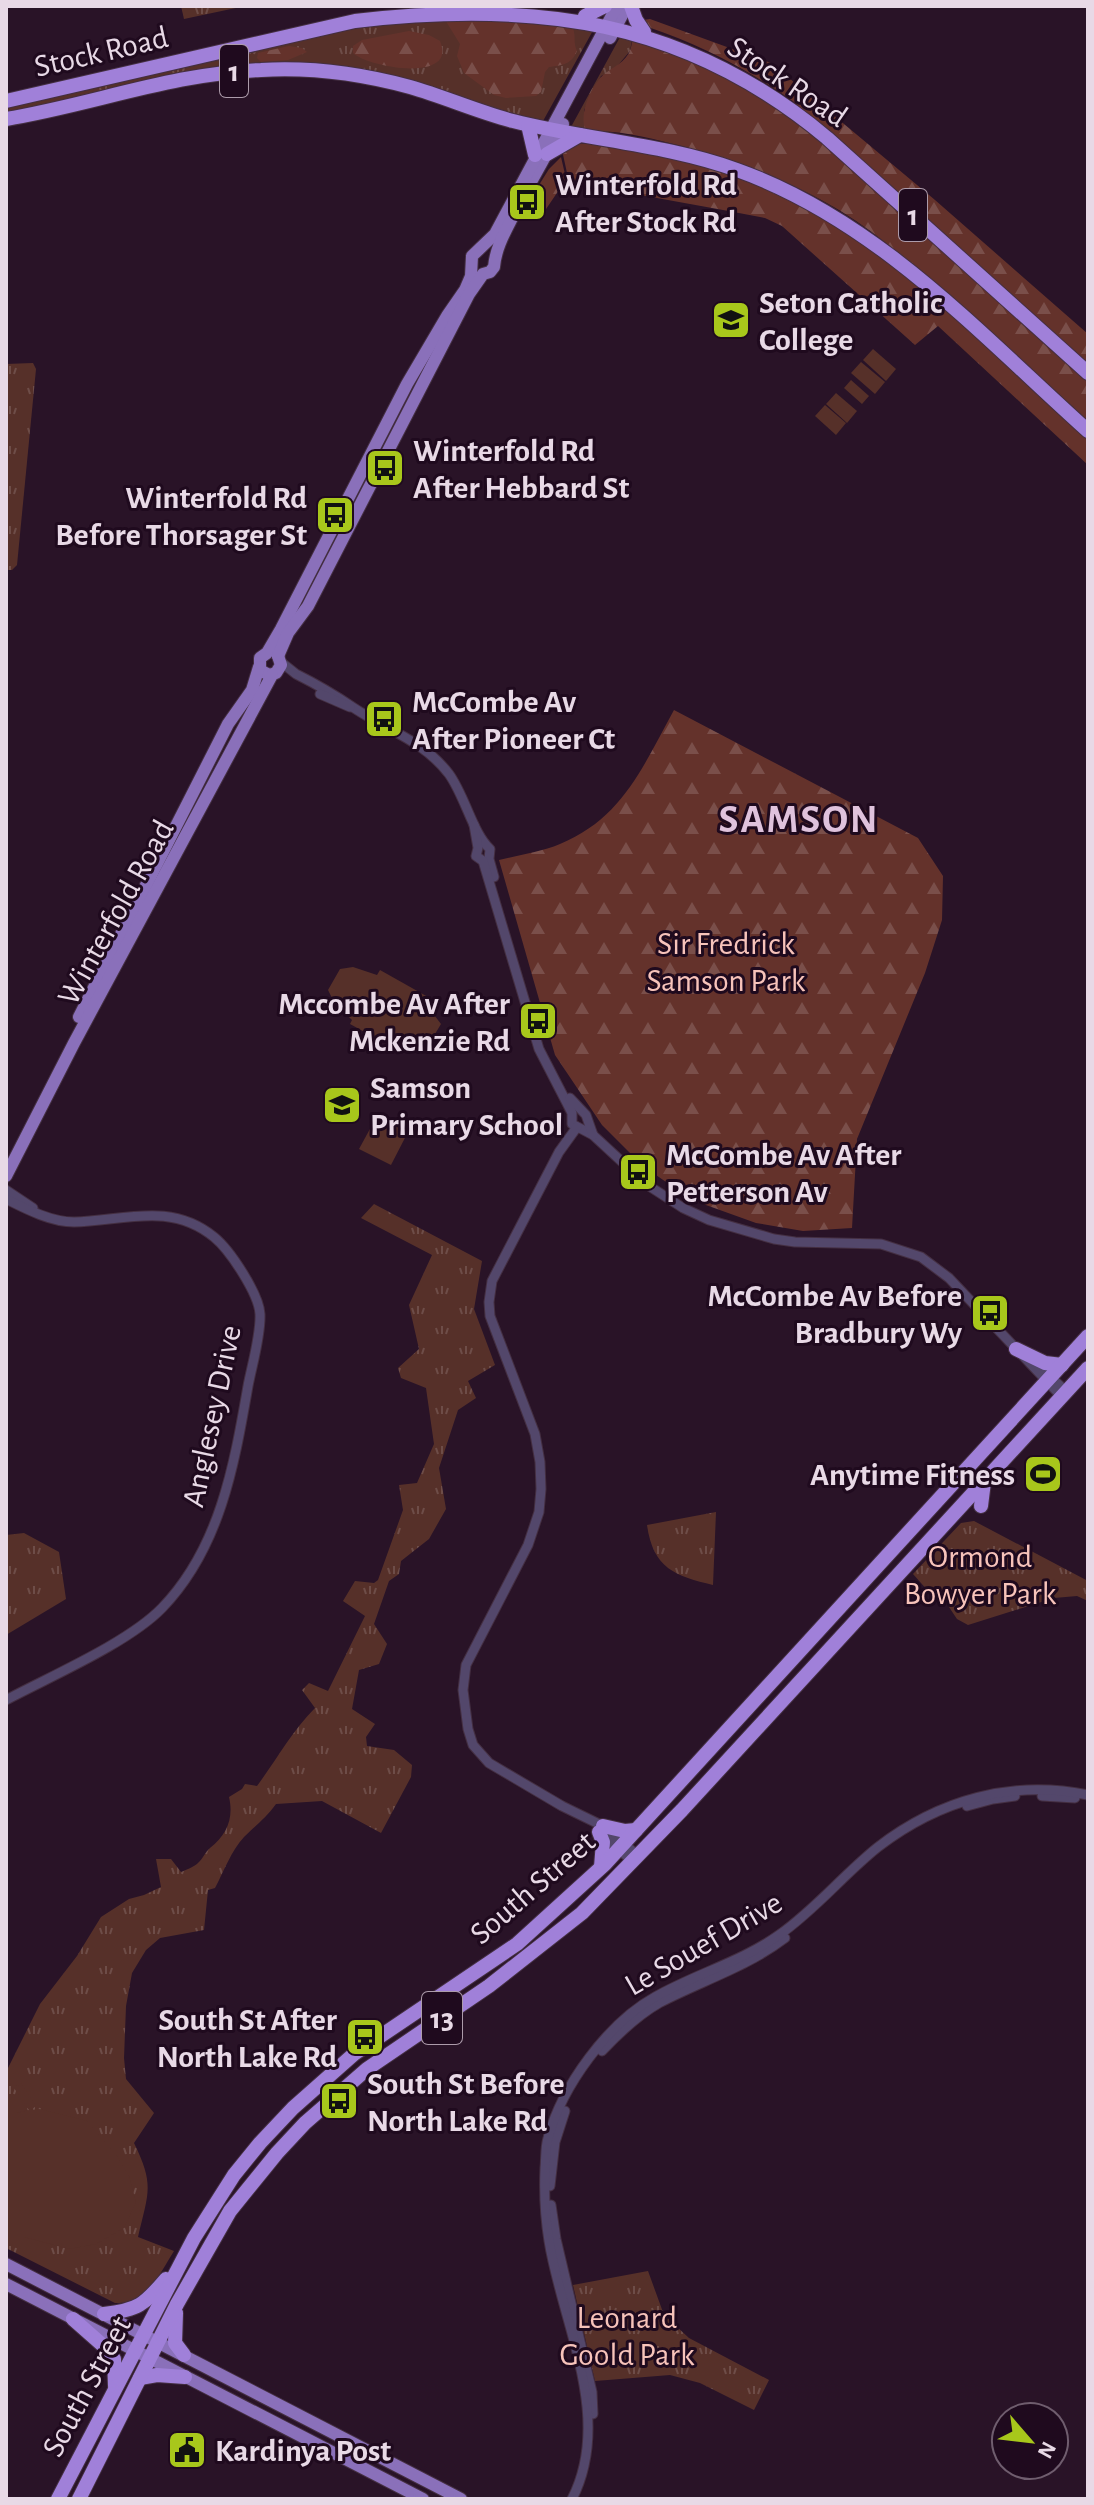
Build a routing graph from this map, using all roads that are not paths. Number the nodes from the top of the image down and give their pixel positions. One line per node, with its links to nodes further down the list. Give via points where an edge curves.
1 (605, 6): 4 (highway)
2 (617, 6): 5 (main road)
3 (629, 6): 5 (main road); 6 (highway)
4 (585, 16): 5 (highway, Stock Road / 1); 7 (highway, Stock Road / 1, via 508,7 412,11)
5 (613, 23): 6 (highway, Stock Road / 1); 10 (main road)
6 (644, 32): 16 (highway, Stock Road / 1, via 730,70 809,123)
7 (6, 101)
8 (6, 119): 9 (highway, Stock Road / 1, via 210,75 287,69 386,81)
9 (528, 125): 10 (highway, Stock Road / 1); 12 (highway)
10 (554, 130): 11 (highway, Stock Road / 1); 12 (main road)
11 (580, 135): 12 (highway); 17 (highway, Stock Road / 1, via 719,164 828,212 902,264)
12 (541, 155): 13 (main road, via 495,234); 14 (main road)
13 (479, 250): 14 (main road); 15 (main road, via 472,256)
14 (494, 256): 15 (main road, via 494,267)
15 (477, 270): 18 (main road, Winterfold Road, via 468,298)
16 (1088, 373)
17 (1088, 431)
18 (275, 664): 19 (street, via 339,704 410,738 436,760 461,794 482,847 491,851 486,860 539,1049); 20 (main road, Winterfold Road, via 260,658 252,690 228,724); 21 (main road, Winterfold Road)
19 (578, 1119): 26 (street, via 646,1184 709,1220 774,1239 881,1244 921,1257 949,1278); 35 (street, via 486,1278 485,1320 535,1434 540,1501 528,1545 466,1665 463,1690 468,1722 495,1766)
20 (6, 1163)
21 (6, 1176)
22 (6, 1190): 24 (street, Anglesey Drive)
23 (6, 1199): 24 (street, Anglesey Drive)
24 (35, 1211): 33 (street, Anglesey Drive, via 74,1222 147,1214 185,1222 215,1238 243,1273 260,1313 235,1458 211,1537 196,1567 139,1627)
25 (1088, 1336): 27 (highway, South Street / 13)
26 (1016, 1349): 27 (highway); 29 (street)
27 (1062, 1365): 29 (highway, South Street / 13)
28 (1088, 1368): 30 (highway, South Street / 13)
29 (1048, 1380): 30 (street); 36 (highway, South Street / 13)
30 (1064, 1395): 31 (highway, South Street / 13)
31 (985, 1481): 32 (highway); 38 (highway, South Street / 13)
32 (981, 1506)
33 (6, 1700)
34 (1088, 1798): 58 (street, Le Souef Drive, via 1062,1790 992,1792 918,1821 878,1847 779,1935 653,1998 613,2029 586,2060 547,2139 544,2190 549,2241 586,2393 588,2441); 59 (street, Le Souef Drive, via 993,1799 921,1825 881,1851 782,1940 657,2004 618,2034 590,2065 565,2110 555,2142 550,2191 592,2392 593,2442)
35 (598, 1826): 36 (highway); 37 (street); 39 (highway)
36 (636, 1830): 37 (highway, South Street / 13)
37 (621, 1846): 38 (street); 39 (highway, South Street / 13)
38 (636, 1859): 43 (highway, South Street / 13, via 582,1913 489,1986 367,2069 305,2123 230,2211)
39 (601, 1868): 40 (highway, South Street / 13, via 517,1944 364,2047 293,2108 234,2175)
40 (183, 2258): 44 (highway, via 142,2305); 46 (highway, South Street / 13)
41 (6, 2264): 44 (main road)
42 (6, 2284): 45 (main road)
43 (177, 2304): 47 (highway, South Street / 13); 49 (highway, via 175,2337)
44 (104, 2314): 46 (main road)
45 (73, 2319): 48 (main road); 53 (highway, via 114,2359)
46 (144, 2334): 47 (main road); 48 (highway, South Street / 13)
47 (158, 2342): 49 (main road); 50 (highway, South Street / 13)
48 (135, 2351): 50 (main road); 53 (highway, South Street / 13)
49 (184, 2355): 57 (main road)
50 (150, 2358): 51 (main road); 52 (highway, South Street / 13)
51 (185, 2377): 52 (highway); 56 (main road)
52 (140, 2378): 55 (highway, South Street / 13)
53 (115, 2390): 54 (highway, South Street / 13)
54 (58, 2499)
55 (79, 2499)
56 (423, 2499)
57 (461, 2499)
58 (572, 2499)
59 (579, 2499)

